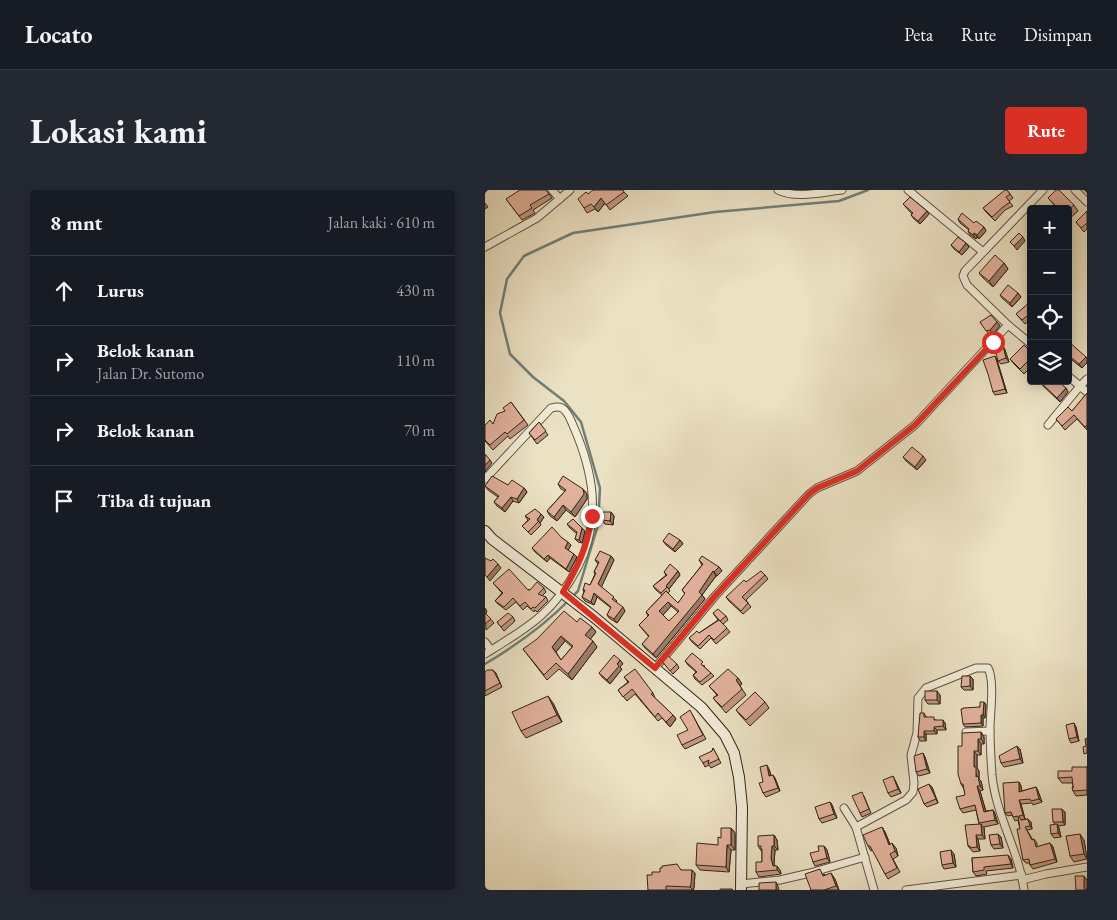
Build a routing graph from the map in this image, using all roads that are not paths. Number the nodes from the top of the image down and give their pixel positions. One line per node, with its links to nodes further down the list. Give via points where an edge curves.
1 (552, 190): 8 (street)
2 (570, 190): 8 (street)
3 (779, 190): 4 (street, via 811,194)
4 (842, 190)
5 (909, 190): 11 (street)
6 (1043, 190): 11 (street)
7 (1075, 190): 9 (street)
8 (560, 199): 10 (street, via 537,218)
9 (1087, 202)
10 (485, 247)
11 (983, 252): 12 (street, via 965,271 964,280)
12 (1008, 325): 13 (street); 24 (street, via 915,425 857,471 809,494 715,596)
13 (1027, 341)
14 (1072, 379): 16 (street)
15 (1087, 380): 16 (street)
16 (1080, 386): 17 (street); 18 (street)
17 (1087, 392)
18 (1048, 425)
19 (485, 479): 21 (street, via 551,408 563,408 580,440 593,496 588,540)
20 (487, 539): 21 (street)
21 (563, 592): 23 (street, via 544,615); 24 (street)
22 (485, 642): 23 (street)
23 (488, 652)
24 (655, 668): 32 (street, via 701,707 725,735 734,753 741,807)
25 (990, 731): 26 (street); 28 (street, via 988,668 976,668 926,688 918,698 917,733 911,755 913,792 906,800); 31 (street, via 995,796)
26 (966, 732)
27 (844, 808): 28 (street)
28 (856, 827): 29 (street)
29 (865, 857): 32 (street, via 810,873); 33 (street)
30 (1087, 867): 31 (street)
31 (1022, 878): 34 (street); 35 (street)
32 (741, 887)
33 (874, 890)
34 (906, 890)
35 (1024, 890)

